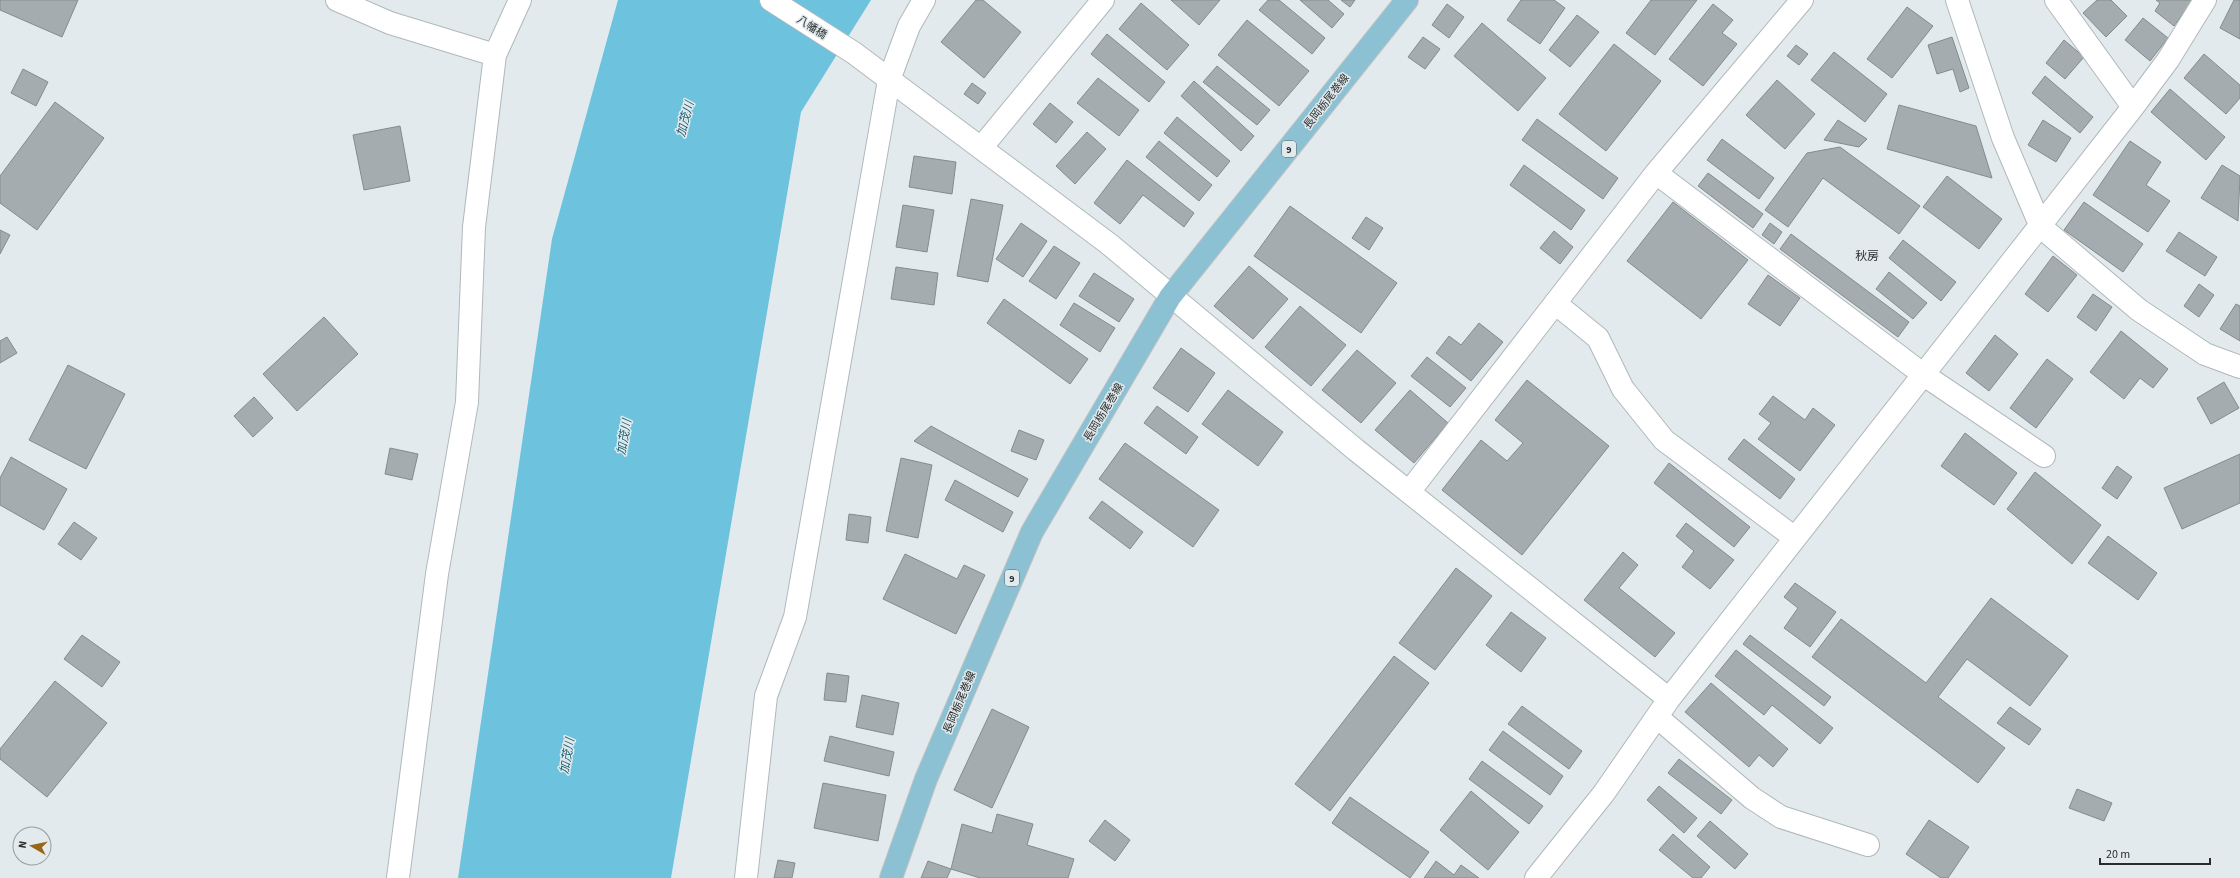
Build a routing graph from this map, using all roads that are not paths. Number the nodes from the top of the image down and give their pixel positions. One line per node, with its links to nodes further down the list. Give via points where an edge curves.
1 (337, 0): 11 (street, via 390,23)
2 (520, 0): 11 (street)
3 (771, 0): 12 (street, 八幡橋, via 854,53)
4 (924, 0): 12 (street, via 909,26)
5 (1103, 0): 14 (street)
6 (1407, 0): 17 (main road, 長岡栃尾巻線 / 9)
7 (1802, 0): 15 (street)
8 (1956, 0): 16 (street, via 2003,138)
9 (2056, 0): 13 (street)
10 (2205, 0): 13 (street, via 2168,60)
11 (495, 55): 27 (street, via 474,227 467,402 437,574)
12 (889, 80): 14 (street, 八幡橋); 28 (street, via 796,617 766,696)
13 (2133, 107): 16 (street)
14 (981, 148): 17 (street, 八幡橋, via 1109,244)
15 (1656, 173): 18 (street); 20 (street)
16 (2041, 227): 19 (street, via 2139,310 2204,354); 20 (street)
17 (1170, 297): 22 (street, 八幡橋); 29 (main road, 長岡栃尾巻線 / 9, via 1032,532 926,779)
18 (1555, 303): 22 (street); 23 (street, via 1598,338 1623,389 1664,440)
19 (2240, 367)
20 (1924, 375): 21 (street); 23 (street)
21 (2044, 456)
22 (1409, 492): 24 (street, 八幡橋)
23 (1795, 538): 24 (street)
24 (1669, 700): 25 (street)
25 (1657, 717): 26 (street, via 1752,798 1781,817); 30 (street, via 1604,793)
26 (1868, 845)
27 (398, 878)
28 (746, 878)
29 (891, 878)
30 (1536, 878)

